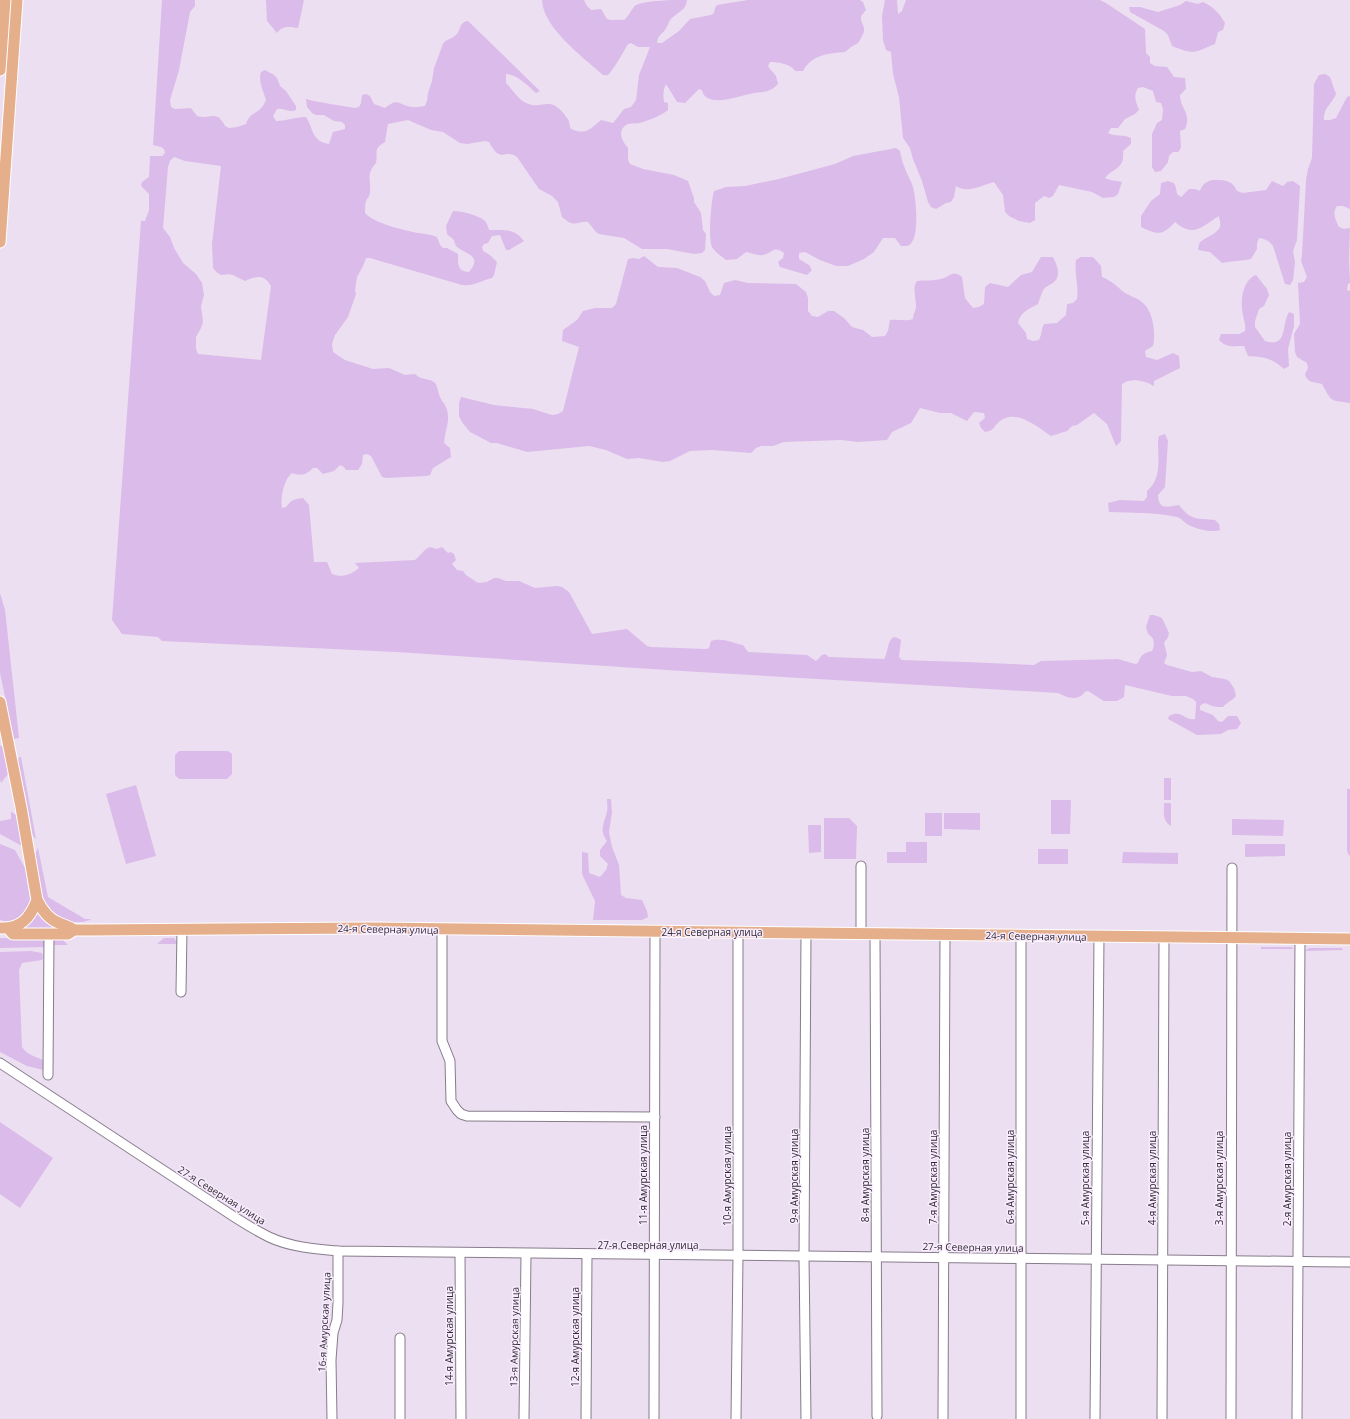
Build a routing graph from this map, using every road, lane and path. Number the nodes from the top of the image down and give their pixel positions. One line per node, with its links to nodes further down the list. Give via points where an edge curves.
1 (5, 0): 3 (main road)
2 (17, 0): 4 (main road)
3 (3, 33): 4 (main road); 5 (main road)
4 (15, 34): 6 (main road)
5 (0, 70)
6 (3, 163): 7 (main road)
7 (0, 242)
8 (0, 702): 11 (main road)
9 (861, 866): 20 (street)
10 (1232, 868): 26 (street, 3-я Амурская улица)
11 (37, 900): 12 (main road, via 28,918 19,924); 15 (main road, 24-я Северная улица, via 48,916)
12 (2, 928): 19 (main road, 24-я Северная улица, via 13,934)
13 (182, 929): 14 (main road, 24-я Северная улица); 15 (main road, 24-я Северная улица); 29 (street)
14 (442, 929): 16 (main road, 24-я Северная улица); 32 (street, via 442,1041 450,1061 451,1101 461,1114)
15 (74, 930): 19 (main road, 24-я Северная улица, via 68,934)
16 (655, 932): 17 (main road, 24-я Северная улица); 32 (street, 11-я Амурская улица)
17 (738, 933): 18 (main road, 24-я Северная улица); 38 (street, 10-я Амурская улица)
18 (806, 933): 20 (main road, 24-я Северная улица); 39 (street, 9-я Амурская улица)
19 (49, 934): 31 (street)
20 (861, 934): 21 (main road, 24-я Северная улица)
21 (875, 934): 22 (main road, 24-я Северная улица); 40 (street, 8-я Амурская улица)
22 (945, 934): 23 (main road, 24-я Северная улица); 41 (street, 7-я Амурская улица)
23 (1021, 935): 24 (main road, 24-я Северная улица); 42 (street, 6-я Амурская улица)
24 (1099, 936): 25 (main road, 24-я Северная улица); 43 (street, 5-я Амурская улица)
25 (1164, 937): 26 (main road, 24-я Северная улица); 44 (street, 4-я Амурская улица)
26 (1231, 938): 27 (main road, 24-я Северная улица); 45 (street, 3-я Амурская улица)
27 (1300, 939): 28 (main road, 24-я Северная улица); 46 (street, 2-я Амурская улица)
28 (1350, 939)
29 (181, 992)
30 (0, 1063): 33 (street, 27-я Северная улица, via 254,1229 292,1245)
31 (48, 1076)
32 (655, 1116): 37 (street, 11-я Амурская улица)
33 (338, 1251): 34 (street, 27-я Северная улица); 50 (street, 16-я Амурская улица, via 337,1314 331,1360)
34 (460, 1253): 35 (street, 27-я Северная улица); 52 (street, 14-я Амурская улица)
35 (526, 1254): 36 (street, 27-я Северная улица); 53 (street, 13-я Амурская улица)
36 (587, 1255): 37 (street, 27-я Северная улица); 54 (street, 12-я Амурская улица)
37 (654, 1256): 38 (street, 27-я Северная улица); 55 (street, 11-я Амурская улица)
38 (738, 1256): 39 (street, 27-я Северная улица); 56 (street, 10-я Амурская улица)
39 (804, 1257): 40 (street, 27-я Северная улица); 57 (street, 9-я Амурская улица)
40 (877, 1257): 41 (street, 27-я Северная улица); 49 (street, 8-я Амурская улица)
41 (944, 1257): 42 (street, 27-я Северная улица); 58 (street, 7-я Амурская улица)
42 (1021, 1258): 43 (street, 27-я Северная улица); 59 (street, 6-я Амурская улица)
43 (1096, 1259): 44 (street, 27-я Северная улица); 60 (street, 5-я Амурская улица)
44 (1162, 1260): 45 (street, 27-я Северная улица); 61 (street, 4-я Амурская улица)
45 (1230, 1261): 46 (street, 27-я Северная улица); 62 (street, 3-я Амурская улица)
46 (1297, 1262): 47 (street, 27-я Северная улица); 63 (street, 2-я Амурская улица)
47 (1350, 1262)
48 (400, 1338): 51 (street)
49 (877, 1416)
50 (332, 1419)
51 (400, 1419)
52 (461, 1419)
53 (524, 1419)
54 (586, 1419)
55 (654, 1419)
56 (736, 1419)
57 (806, 1419)
58 (944, 1419)
59 (1021, 1419)
60 (1095, 1419)
61 (1162, 1419)
62 (1231, 1419)
63 (1297, 1419)

